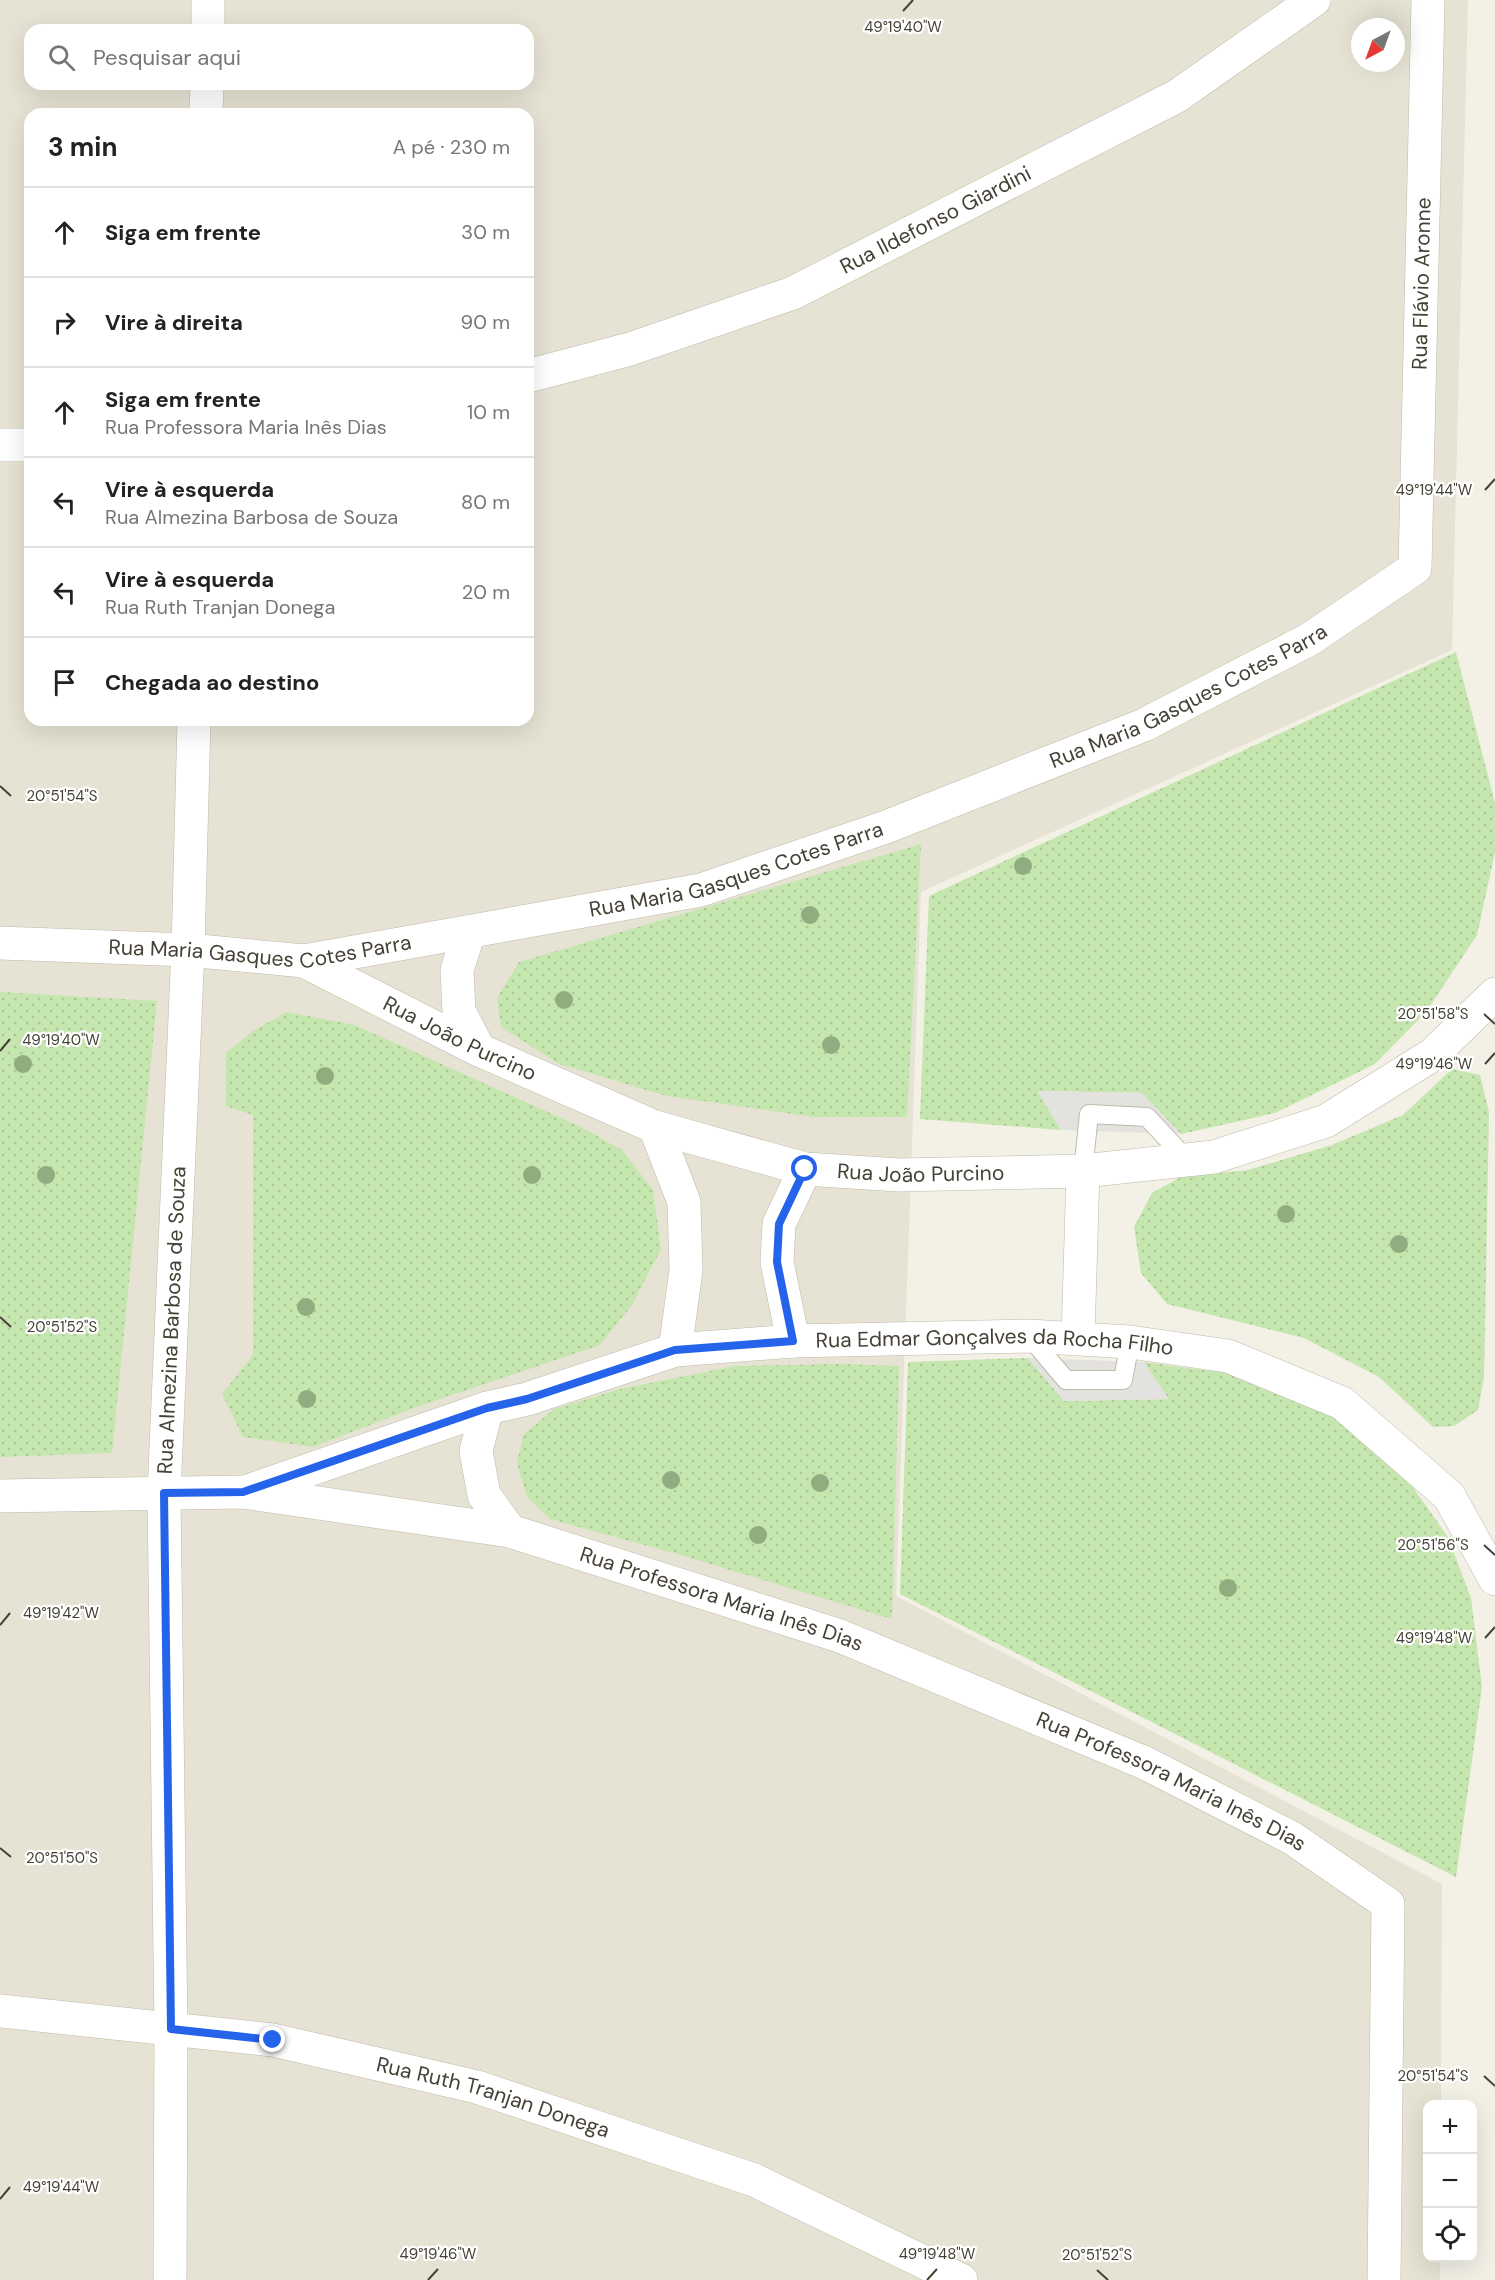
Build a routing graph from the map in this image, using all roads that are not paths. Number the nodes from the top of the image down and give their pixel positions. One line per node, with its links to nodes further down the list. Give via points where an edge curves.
1 (208, 0): 4 (street)
2 (1314, 0): 7 (street, Rua Ildefonso Giardini, via 1177,96 793,293 630,349)
3 (1428, 0): 10 (street, Rua Flávio Aronne)
4 (208, 24)
5 (207, 90): 6 (street)
6 (206, 108)
7 (534, 374)
8 (0, 445): 9 (street)
9 (24, 445)
10 (1415, 568): 12 (street, Rua Maria Gasques Cotes Parra, via 1310,639 1144,725 886,826 701,890)
11 (194, 726): 14 (street, Rua Almezina Barbosa de Souza)
12 (469, 932): 15 (street, Rua Maria Gasques Cotes Parra); 17 (street, via 457,970 459,1011)
13 (0, 943): 14 (street, Rua Maria Gasques Cotes Parra)
14 (188, 950): 15 (street, Rua Maria Gasques Cotes Parra); 29 (street, Rua Almezina Barbosa de Souza)
15 (304, 961): 17 (street, Rua João Purcino)
16 (1495, 994): 19 (street, Rua João Purcino, via 1432,1055 1326,1121 1214,1157)
17 (479, 1050): 18 (street, Rua João Purcino)
18 (656, 1127): 20 (street, Rua João Purcino); 26 (street, via 684,1203 686,1271)
19 (1187, 1160): 21 (street, Rua João Purcino); 21 (lane, via 1147,1117 1089,1114)
20 (805, 1169): 21 (street, Rua João Purcino, via 898,1175); 24 (street, via 779,1224 777,1262)
21 (1083, 1170): 23 (street)
22 (1029, 1336): 23 (street, Rua Edmar Gonçalves da Rocha Filho); 24 (street, Rua Edmar Gonçalves da Rocha Filho); 25 (lane, via 1066,1380 1123,1380)
23 (1078, 1338): 25 (street, Rua Edmar Gonçalves da Rocha Filho)
24 (793, 1341): 26 (street, Rua Edmar Gonçalves da Rocha Filho)
25 (1130, 1342): 32 (street, Rua Edmar Gonçalves da Rocha Filho, via 1228,1356 1342,1403 1449,1496)
26 (675, 1350): 27 (street, Rua Edmar Gonçalves da Rocha Filho, via 527,1399)
27 (487, 1408): 28 (street, Rua Edmar Gonçalves da Rocha Filho); 31 (street, via 476,1451 484,1495)
28 (243, 1492): 29 (street, Rua Professora Maria Inês Dias); 31 (street, Rua Professora Maria Inês Dias)
29 (164, 1493): 30 (street, Rua Professora Maria Inês Dias); 34 (street, Rua Almezina Barbosa de Souza)
30 (0, 1496)
31 (510, 1531): 37 (street, Rua Professora Maria Inês Dias, via 840,1636 1145,1763 1292,1838 1388,1904)
32 (1495, 1580)
33 (0, 2011): 34 (street, Rua Ruth Tranjan Donega)
34 (171, 2029): 35 (street, Rua Almezina Barbosa de Souza); 36 (street, Rua Ruth Tranjan Donega, via 273,2040 477,2087 754,2180)
35 (170, 2280)
36 (961, 2280)
37 (1384, 2280)

